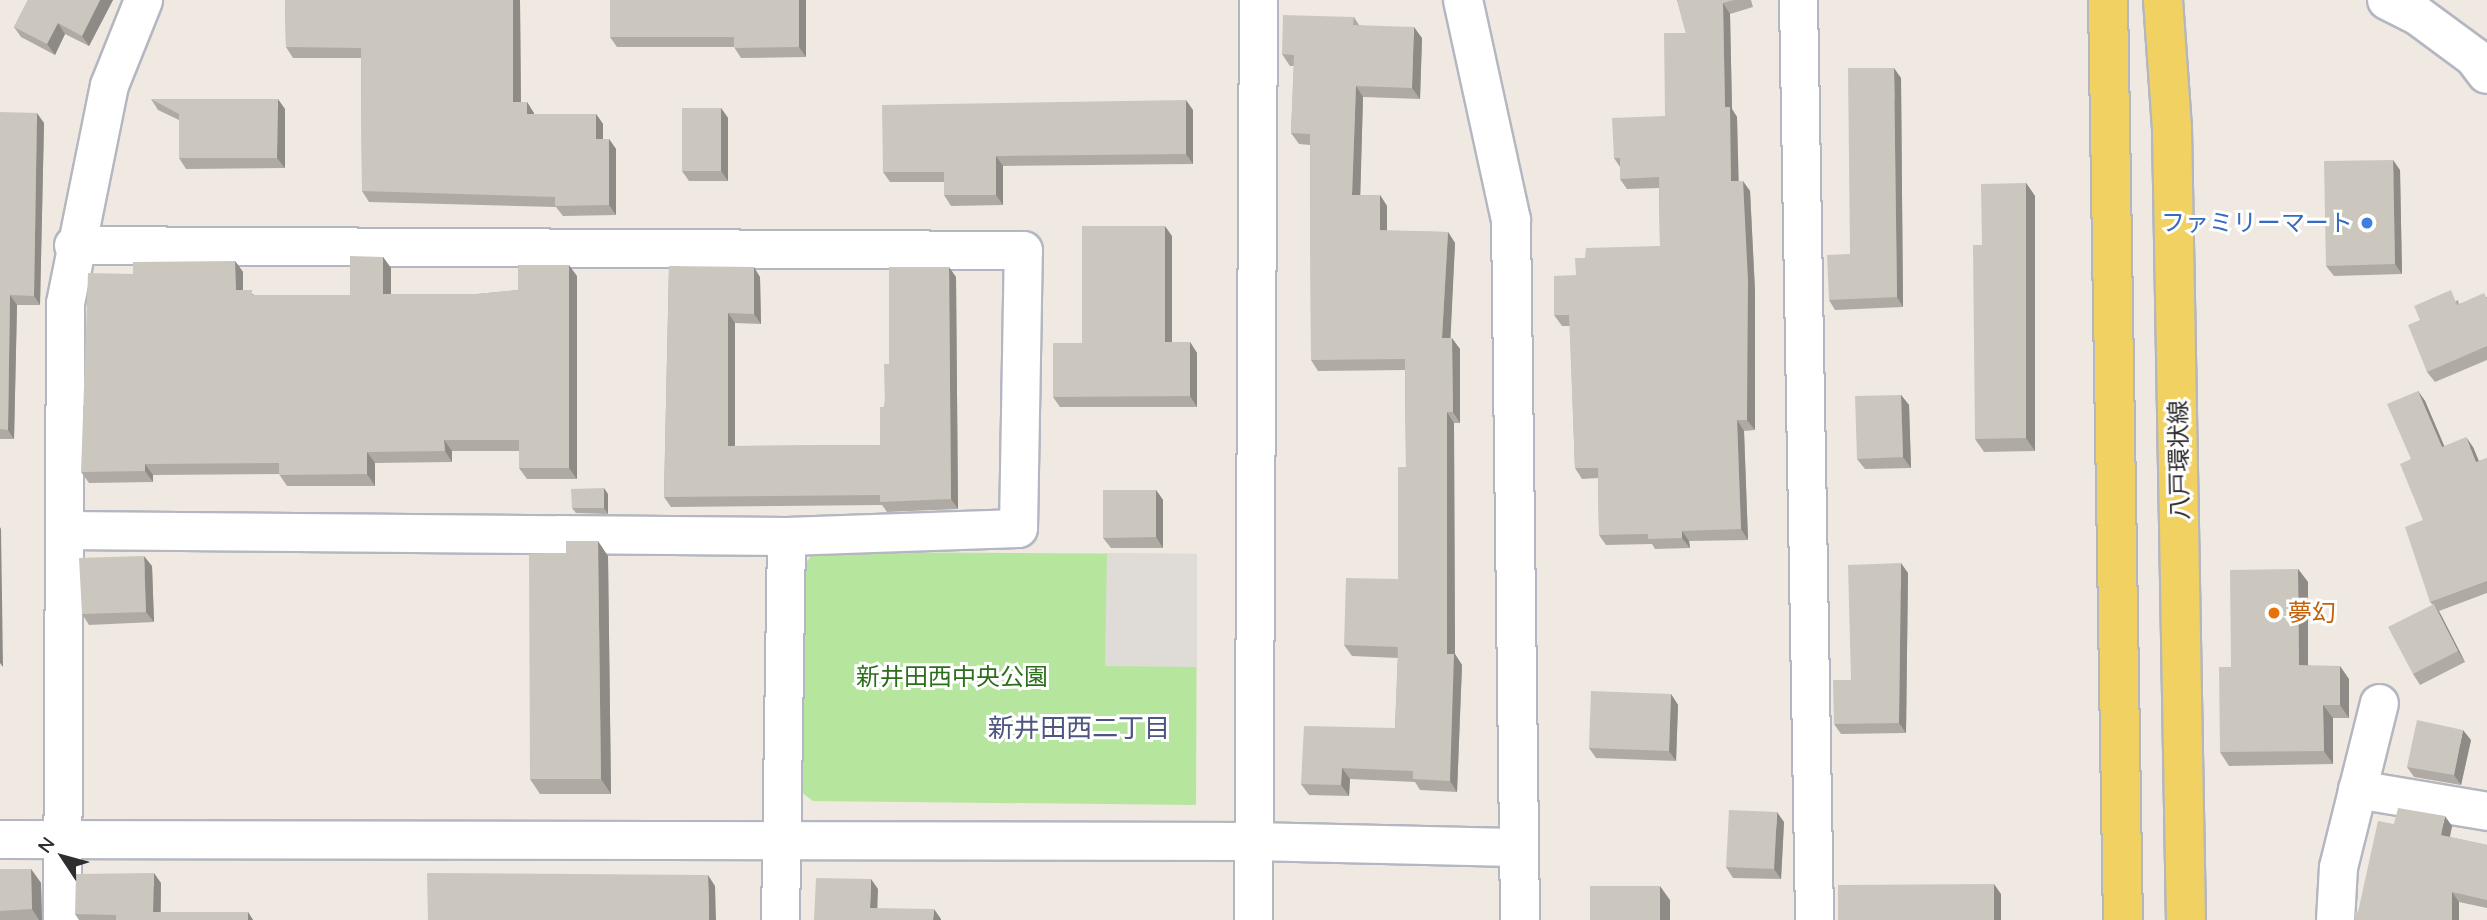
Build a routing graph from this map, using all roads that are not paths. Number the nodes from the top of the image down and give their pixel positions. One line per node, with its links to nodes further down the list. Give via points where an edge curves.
1 (143, 0): 9 (street, via 109,85)
2 (1258, 0): 17 (street)
3 (1463, 0): 19 (street, via 1511,220)
4 (1798, 0): 24 (street)
5 (2108, 0): 25 (main road)
6 (2163, 0): 26 (main road, 八戸環状線, via 2172,128)
7 (2388, 0): 8 (street, via 2417,15 2474,57)
8 (2487, 74)
9 (73, 246): 10 (street, via 65,303); 11 (street, via 1023,250 1018,528)
10 (64, 530): 11 (street); 16 (street)
11 (786, 536): 18 (street)
12 (2379, 703): 13 (street)
13 (2357, 789): 14 (street); 27 (street, via 2337,867)
14 (2487, 811)
15 (0, 839): 16 (street)
16 (64, 839): 18 (street); 20 (street)
17 (1252, 841): 18 (street); 19 (street); 22 (street)
18 (779, 842): 21 (street)
19 (1518, 847): 23 (street)
20 (62, 920)
21 (780, 920)
22 (1252, 920)
23 (1520, 920)
24 (1814, 920)
25 (2123, 920)
26 (2186, 920)
27 (2335, 920)

